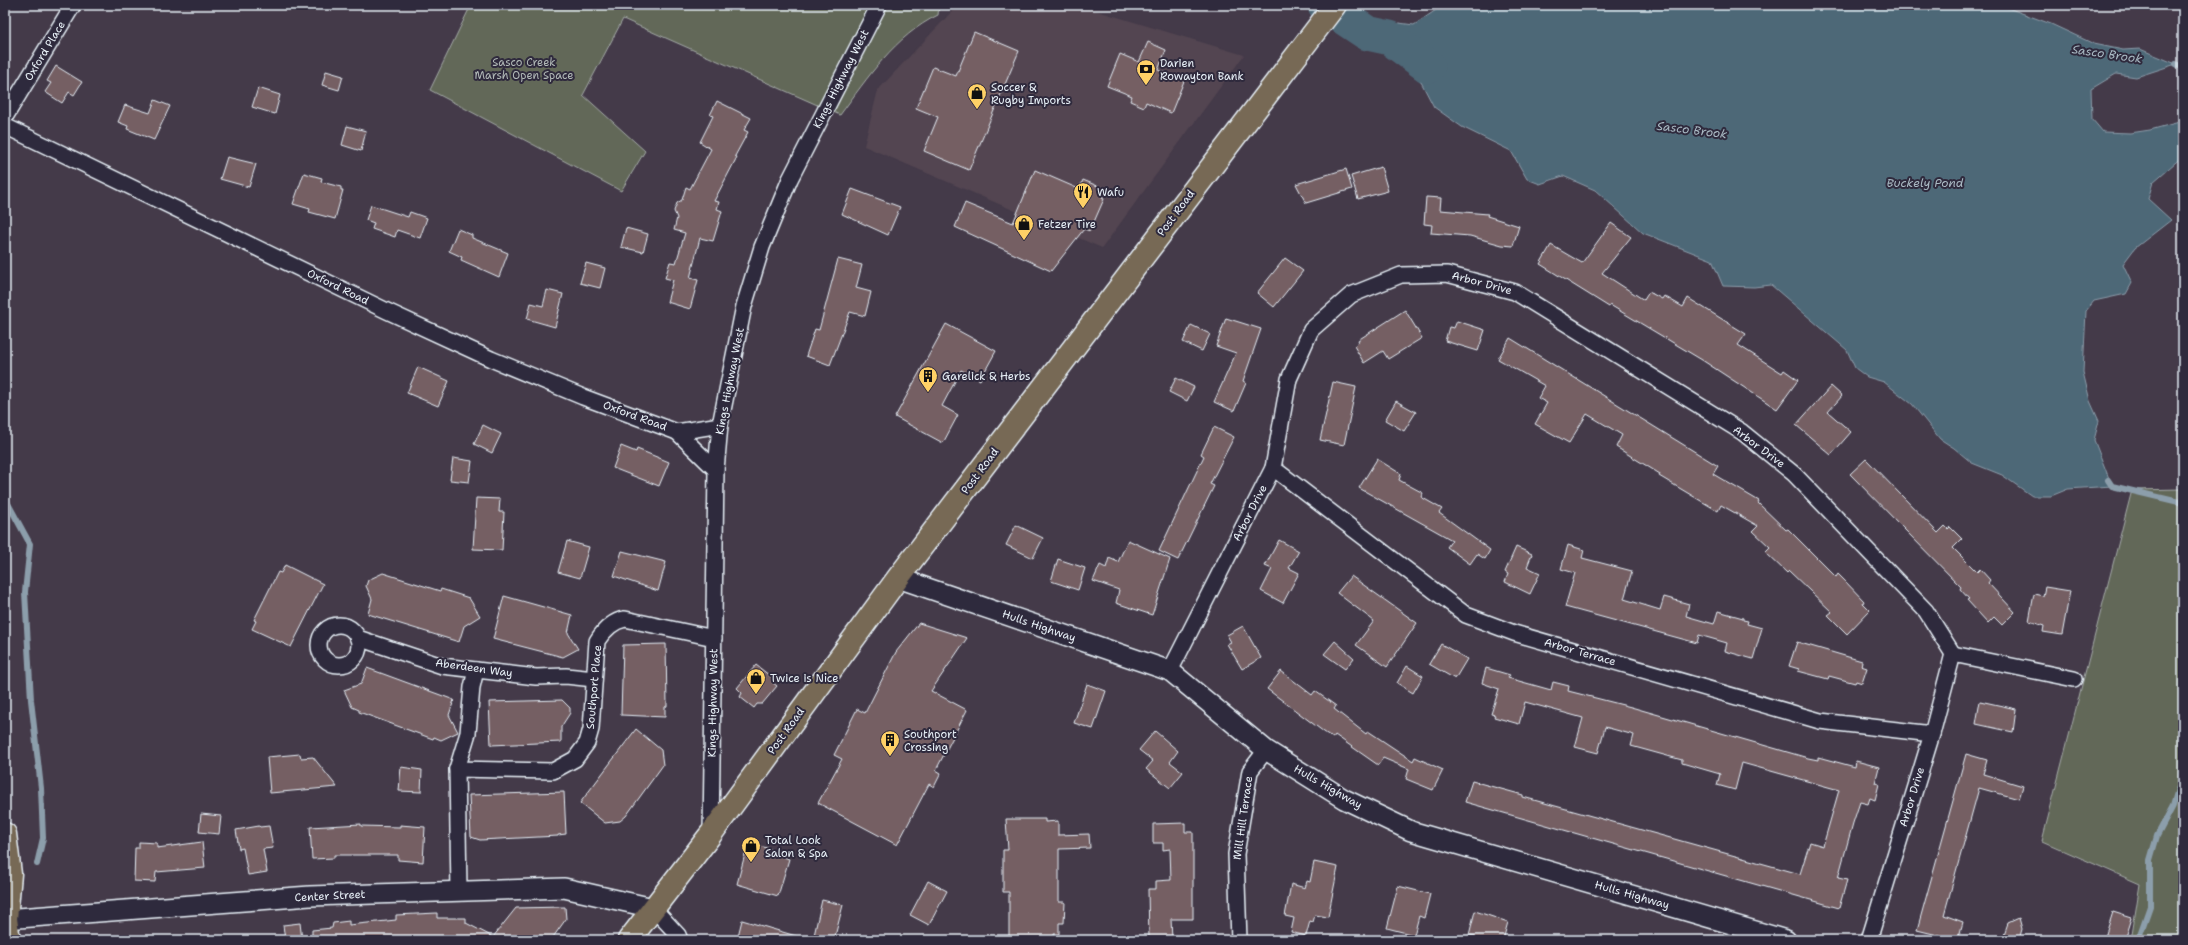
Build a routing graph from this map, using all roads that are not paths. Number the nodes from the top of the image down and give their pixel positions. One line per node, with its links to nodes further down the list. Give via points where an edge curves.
1 (73, 5): 4 (street, Oxford Place)
2 (879, 5): 6 (street, Kings Highway West, via 790,179 762,247 744,306)
3 (1335, 5): 10 (main road, Post Road)
4 (5, 117)
5 (5, 126): 7 (street, Oxford Road, via 491,359)
6 (720, 425): 7 (street, Oxford Road); 9 (street, Kings Highway West)
7 (677, 432): 9 (street, Oxford Road)
8 (1273, 468): 13 (street, Arbor Drive, via 1289,379 1311,330 1351,295 1400,275 1448,274 1515,292 1742,432 1794,474 1926,610); 15 (street, Arbor Drive); 18 (street, Arbor Terrace, via 1466,615 1514,633 1820,721)
9 (716, 470): 12 (street, Kings Highway West)
10 (898, 578): 15 (street, Hulls Highway); 22 (main road, Post Road)
11 (358, 638): 14 (street, Aberdeen Way, via 442,666)
12 (714, 638): 16 (street, Southport Place, via 625,619 619,620 597,641); 22 (street, Kings Highway West)
13 (1953, 654): 17 (street); 18 (street, Arbor Drive)
14 (476, 670): 16 (street, Aberdeen Way, via 536,677 566,676); 20 (street, via 468,733)
15 (1170, 671): 19 (street, Hulls Highway)
16 (594, 679): 20 (street, Southport Place, via 591,729 587,743 567,765 553,771)
17 (2074, 679)
18 (1932, 734): 30 (street, Arbor Drive)
19 (1266, 750): 28 (street, Mill Hill Terrace, via 1250,771 1236,854); 29 (street, Hulls Highway, via 1344,799 1411,831)
20 (458, 770): 23 (street)
21 (5, 834): 25 (main road, via 10,874)
22 (711, 834): 24 (main road, Post Road)
23 (459, 890): 24 (street, Center Street, via 564,888); 25 (street, Center Street, via 310,896)
24 (653, 908): 26 (main road, Post Road); 27 (street)
25 (7, 926)
26 (629, 940)
27 (680, 940)
28 (1239, 940)
29 (1786, 940)
30 (1869, 940)

